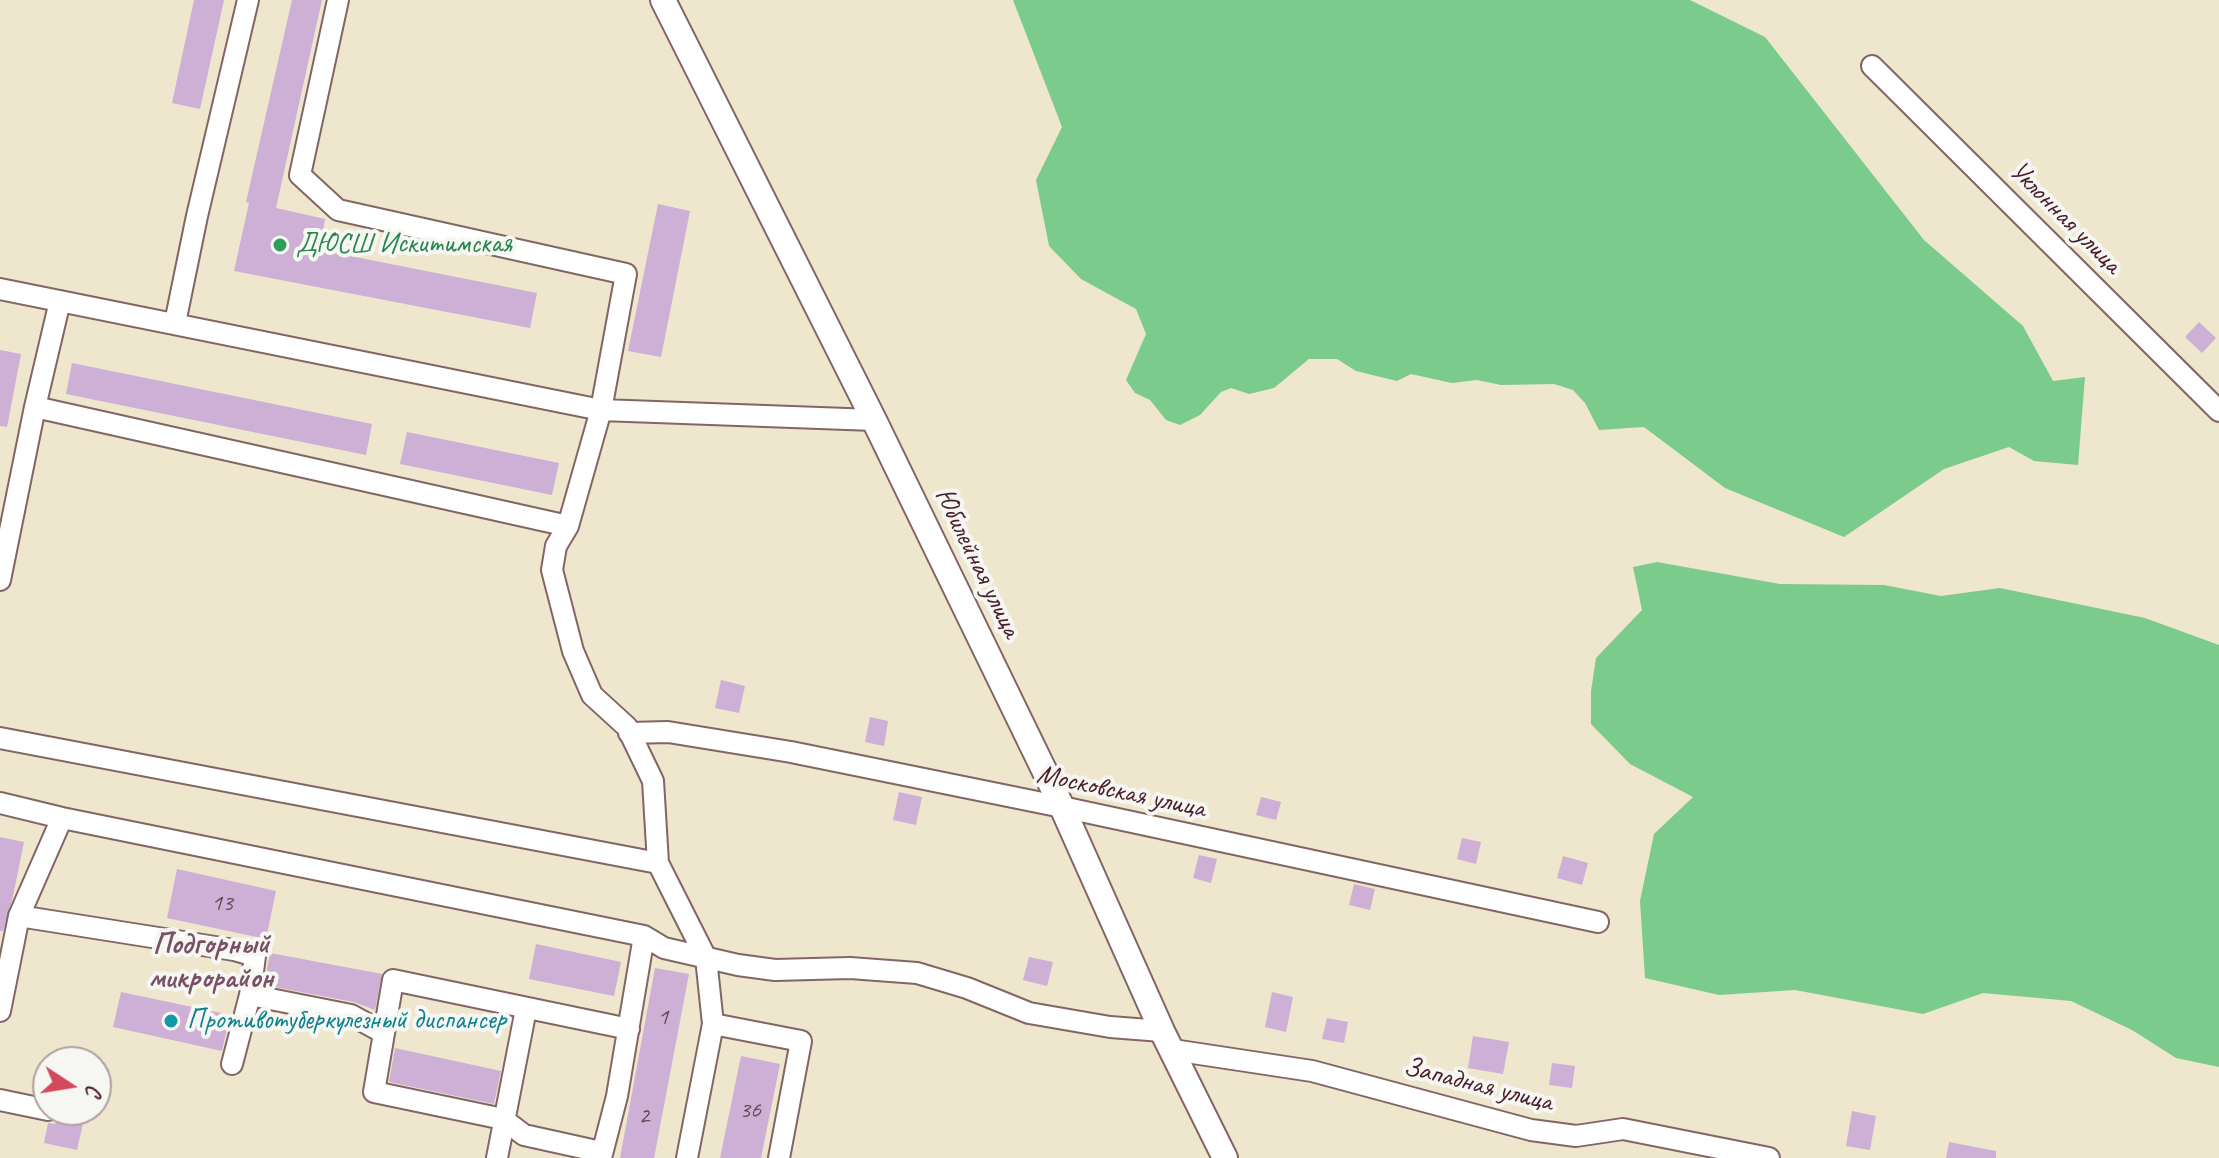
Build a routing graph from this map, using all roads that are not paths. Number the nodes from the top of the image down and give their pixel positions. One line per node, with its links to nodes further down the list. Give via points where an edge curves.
1 (248, 0): 7 (street)
2 (338, 0): 9 (street, via 300,175 338,210 626,274)
3 (663, 0): 11 (main road, Юбилейная улица)
4 (1872, 66): 10 (street, Уклонная улица)
5 (0, 289): 6 (street)
6 (60, 301): 7 (street); 8 (street)
7 (175, 323): 9 (street)
8 (35, 407): 12 (street); 13 (street)
9 (601, 410): 11 (street); 12 (street)
10 (2219, 411)
11 (874, 420): 17 (main road, Юбилейная улица)
12 (568, 526): 14 (street, via 556,546 552,570 573,651 592,695)
13 (0, 580)
14 (629, 733): 17 (street, Московская улица, via 668,732 791,752); 19 (street, via 653,781)
15 (0, 738): 19 (street)
16 (0, 803): 18 (street, Западная улица)
17 (1062, 807): 21 (street, Московская улица); 30 (main road, Юбилейная улица)
18 (62, 818): 20 (street); 22 (street, Западная улица)
19 (658, 863): 23 (street)
20 (19, 916): 24 (street, via 255,956); 26 (street)
21 (1598, 922)
22 (644, 936): 23 (street, Западная улица, via 664,948); 28 (street)
23 (706, 958): 27 (street); 30 (street, Западная улица, via 775,970 917,973 1029,1013)
24 (250, 995): 29 (street, via 351,1015); 31 (street)
25 (526, 1009): 28 (street); 29 (street, via 393,980); 34 (street)
26 (0, 1011)
27 (713, 1024): 37 (street); 38 (street, via 801,1041)
28 (629, 1029): 35 (street)
29 (384, 1033): 34 (street, via 374,1092)
30 (1168, 1040): 39 (main road, Юбилейная улица); 40 (street, Западная улица, via 1312,1071 1531,1130 1576,1136 1623,1129)
31 (232, 1064)
32 (0, 1100): 33 (street)
33 (32, 1106)
34 (503, 1119): 35 (street, via 524,1135); 36 (street)
35 (601, 1155)
36 (497, 1158)
37 (687, 1158)
38 (779, 1158)
39 (1225, 1158)
40 (1769, 1158)

